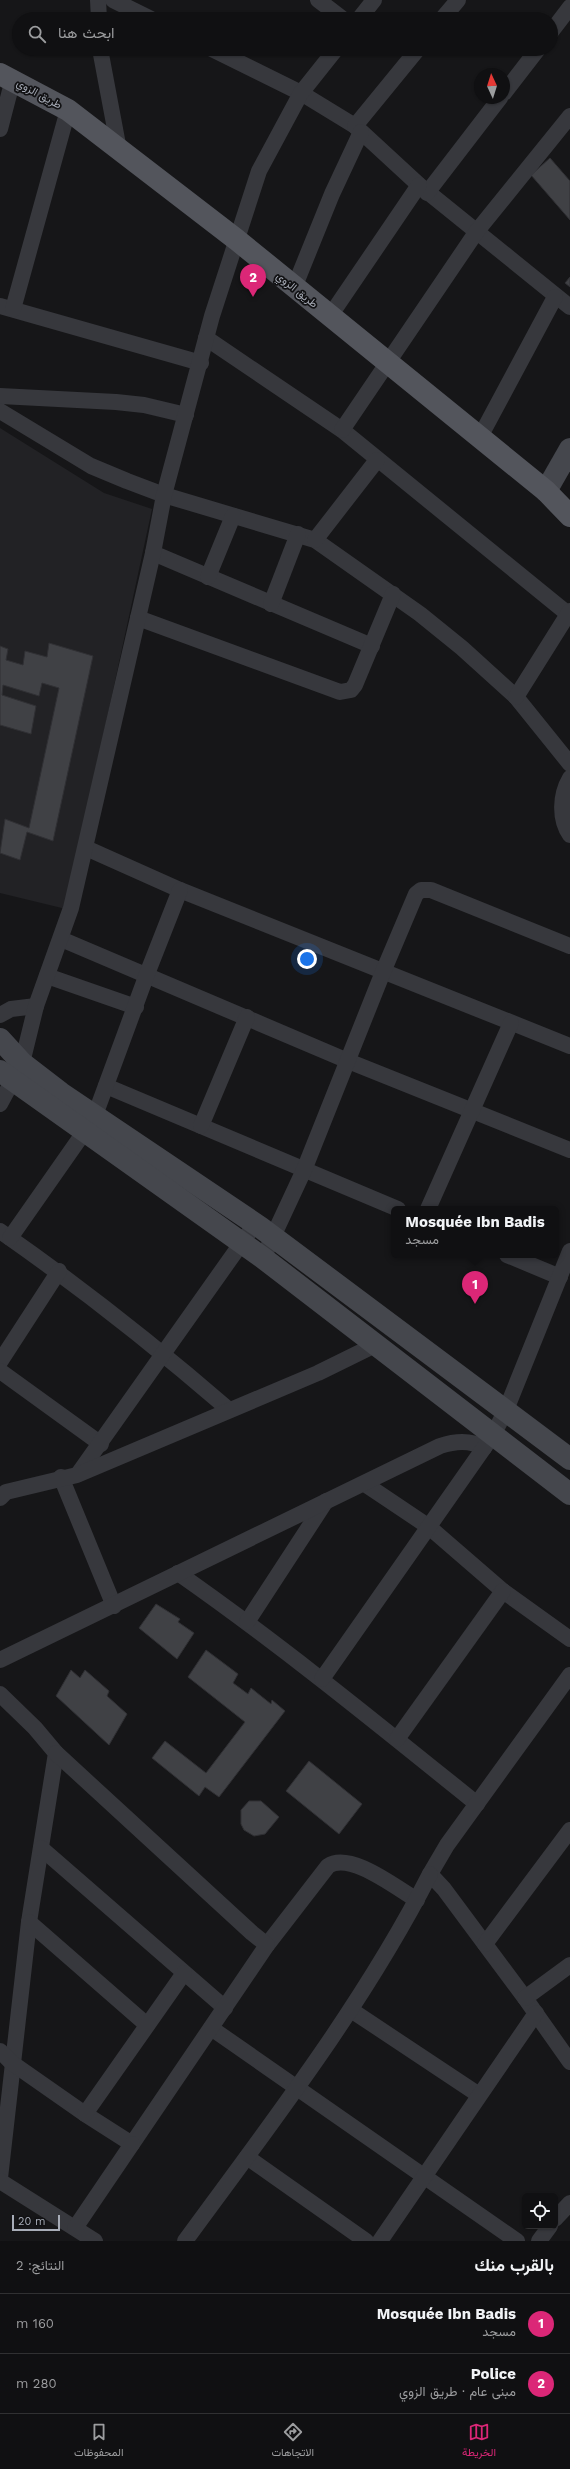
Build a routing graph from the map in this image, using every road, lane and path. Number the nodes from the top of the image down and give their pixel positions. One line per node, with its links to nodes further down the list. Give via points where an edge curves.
1 (98, 0): 7 (street)
2 (113, 0): 8 (street)
3 (318, 0): 9 (street)
4 (374, 0): 10 (street)
5 (458, 0): 11 (street)
6 (570, 7): 12 (street)
7 (99, 12)
8 (137, 12)
9 (334, 12)
10 (365, 12)
11 (448, 12)
12 (558, 23)
13 (101, 56): 26 (street)
14 (226, 56): 20 (street)
15 (330, 56): 20 (street)
16 (413, 56): 25 (street)
17 (533, 56): 19 (street)
18 (7, 77): 22 (main road, طريق الزوي); 24 (street)
19 (510, 85)
20 (301, 93): 25 (street); 29 (street, via 259,171)
21 (495, 104): 27 (street)
22 (68, 110): 26 (main road, طريق الزوي); 32 (street)
23 (570, 116): 28 (street)
24 (0, 129)
25 (358, 129): 27 (street); 30 (street)
26 (119, 150): 29 (main road, طريق الزوي)
27 (423, 189): 28 (street); 34 (street)
28 (477, 231): 31 (street); 36 (street)
29 (237, 240): 30 (main road, طريق الزوي); 35 (street)
30 (294, 288): 34 (main road, طريق الزوي)
31 (555, 297): 33 (street); 42 (street)
32 (7, 307): 37 (street)
33 (570, 307)
34 (330, 316): 36 (main road, طريق الزوي)
35 (206, 338): 37 (street); 41 (street)
36 (388, 361): 41 (street); 42 (main road, طريق الزوي)
37 (200, 363): 40 (street)
38 (0, 396): 40 (street, via 116,402 144,405)
39 (0, 411): 46 (street, via 91,466)
40 (186, 415): 46 (street)
41 (342, 430): 44 (street)
42 (480, 437): 45 (main road, طريق الزوي)
43 (570, 449): 45 (street)
44 (377, 460): 51 (street); 56 (street)
45 (546, 491): 47 (main road, طريق الزوي); 49 (main road, طريق الزوي)
46 (164, 495): 48 (street); 52 (street)
47 (570, 500)
48 (233, 516): 50 (street); 53 (street)
49 (570, 516)
50 (298, 534): 51 (street); 55 (street)
51 (315, 540): 54 (street)
52 (153, 553): 53 (street); 57 (street)
53 (208, 578): 55 (street)
54 (393, 594): 58 (street); 59 (street, via 462,648)
55 (271, 604): 58 (street)
56 (569, 613): 59 (street)
57 (138, 618): 58 (street, via 340,692 354,688); 63 (street)
58 (372, 646)
59 (516, 697): 60 (street)
60 (570, 764)
61 (570, 778): 62 (street, via 563,794 562,808 563,820)
62 (570, 835)
63 (86, 848): 64 (street); 65 (street)
64 (180, 890): 67 (street); 68 (street)
65 (61, 939): 68 (street); 69 (street)
66 (570, 946): 67 (street, via 426,889 416,894)
67 (383, 972): 74 (street); 77 (street)
68 (147, 974): 71 (street); 73 (street)
69 (47, 976): 70 (street); 71 (street)
70 (36, 1006): 72 (street, via 11,1009); 78 (street)
71 (136, 1007): 79 (street)
72 (0, 1015)
73 (247, 1017): 77 (street); 83 (street)
74 (511, 1023): 76 (street); 81 (street)
75 (0, 1039): 78 (street)
76 (570, 1046)
77 (348, 1061): 81 (street); 85 (street)
78 (12, 1072): 80 (street); 82 (street)
79 (106, 1086): 82 (street); 83 (street)
80 (0, 1104)
81 (471, 1110): 84 (street); 87 (street)
82 (89, 1125): 88 (street); 89 (street); 91 (street)
83 (201, 1126): 85 (street)
84 (570, 1150)
85 (304, 1170): 86 (street); 90 (street)
86 (391, 1206)
87 (429, 1206)
88 (255, 1224): 90 (street); 91 (street)
89 (5, 1234): 95 (street)
90 (274, 1239): 93 (street); 102 (street)
91 (242, 1243): 93 (street); 98 (street)
92 (570, 1251): 96 (street)
93 (263, 1258): 97 (street)
94 (514, 1258): 96 (street)
95 (58, 1271): 98 (street); 99 (street)
96 (560, 1277): 102 (street)
97 (377, 1344): 101 (street, via 318,1373); 103 (street)
98 (163, 1353): 101 (street); 104 (street)
99 (0, 1362)
100 (0, 1371): 104 (street)
101 (228, 1409): 106 (street)
102 (506, 1410): 103 (street); 105 (street)
103 (488, 1442): 108 (street, via 452,1442); 110 (street); 112 (street)
104 (101, 1444): 106 (street)
105 (570, 1459)
106 (77, 1475): 107 (street)
107 (61, 1477): 109 (street); 115 (street)
108 (365, 1484): 111 (street); 112 (street)
109 (2, 1493)
110 (570, 1494)
111 (326, 1501): 113 (street); 116 (street)
112 (429, 1527): 114 (street); 120 (street)
113 (178, 1573): 115 (street); 116 (street)
114 (503, 1591): 117 (street); 122 (street)
115 (114, 1606): 118 (street)
116 (248, 1622): 120 (street)
117 (570, 1639)
118 (0, 1660)
119 (570, 1675): 124 (street)
120 (322, 1679): 122 (street)
121 (0, 1694): 123 (street)
122 (397, 1739): 124 (street)
123 (56, 1753): 126 (street); 131 (street)
124 (477, 1804): 127 (street, via 438,1858)
125 (570, 1830): 130 (street)
126 (41, 1848): 129 (street); 133 (street)
127 (430, 1874): 128 (street); 130 (street)
128 (417, 1900): 131 (street, via 354,1864 338,1861 328,1866); 136 (street)
129 (29, 1922): 138 (street); 142 (street)
130 (485, 1944): 134 (street)
131 (267, 1945): 135 (street)
132 (570, 1965): 134 (street)
133 (184, 1972): 135 (street); 138 (street)
134 (525, 1998): 137 (street)
135 (225, 2008): 139 (street)
136 (351, 2010): 143 (street); 144 (street)
137 (536, 2013): 141 (street); 144 (street)
138 (147, 2025): 145 (street)
139 (211, 2028): 143 (street); 146 (street)
140 (0, 2051): 142 (street)
141 (570, 2062)
142 (12, 2063): 145 (street); 149 (street)
143 (296, 2087): 147 (street); 148 (street)
144 (479, 2095): 148 (street)
145 (85, 2114): 146 (street)
146 (132, 2144): 153 (street)
147 (247, 2157): 156 (street); 157 (street)
148 (423, 2176): 158 (street); 159 (street)
149 (0, 2178)
150 (0, 2181): 153 (street)
151 (570, 2203): 152 (street)
152 (558, 2216)
153 (75, 2228): 155 (street)
154 (548, 2229): 160 (street)
155 (95, 2241)
156 (185, 2241)
157 (366, 2241)
158 (380, 2241)
159 (517, 2241)
160 (539, 2241)

